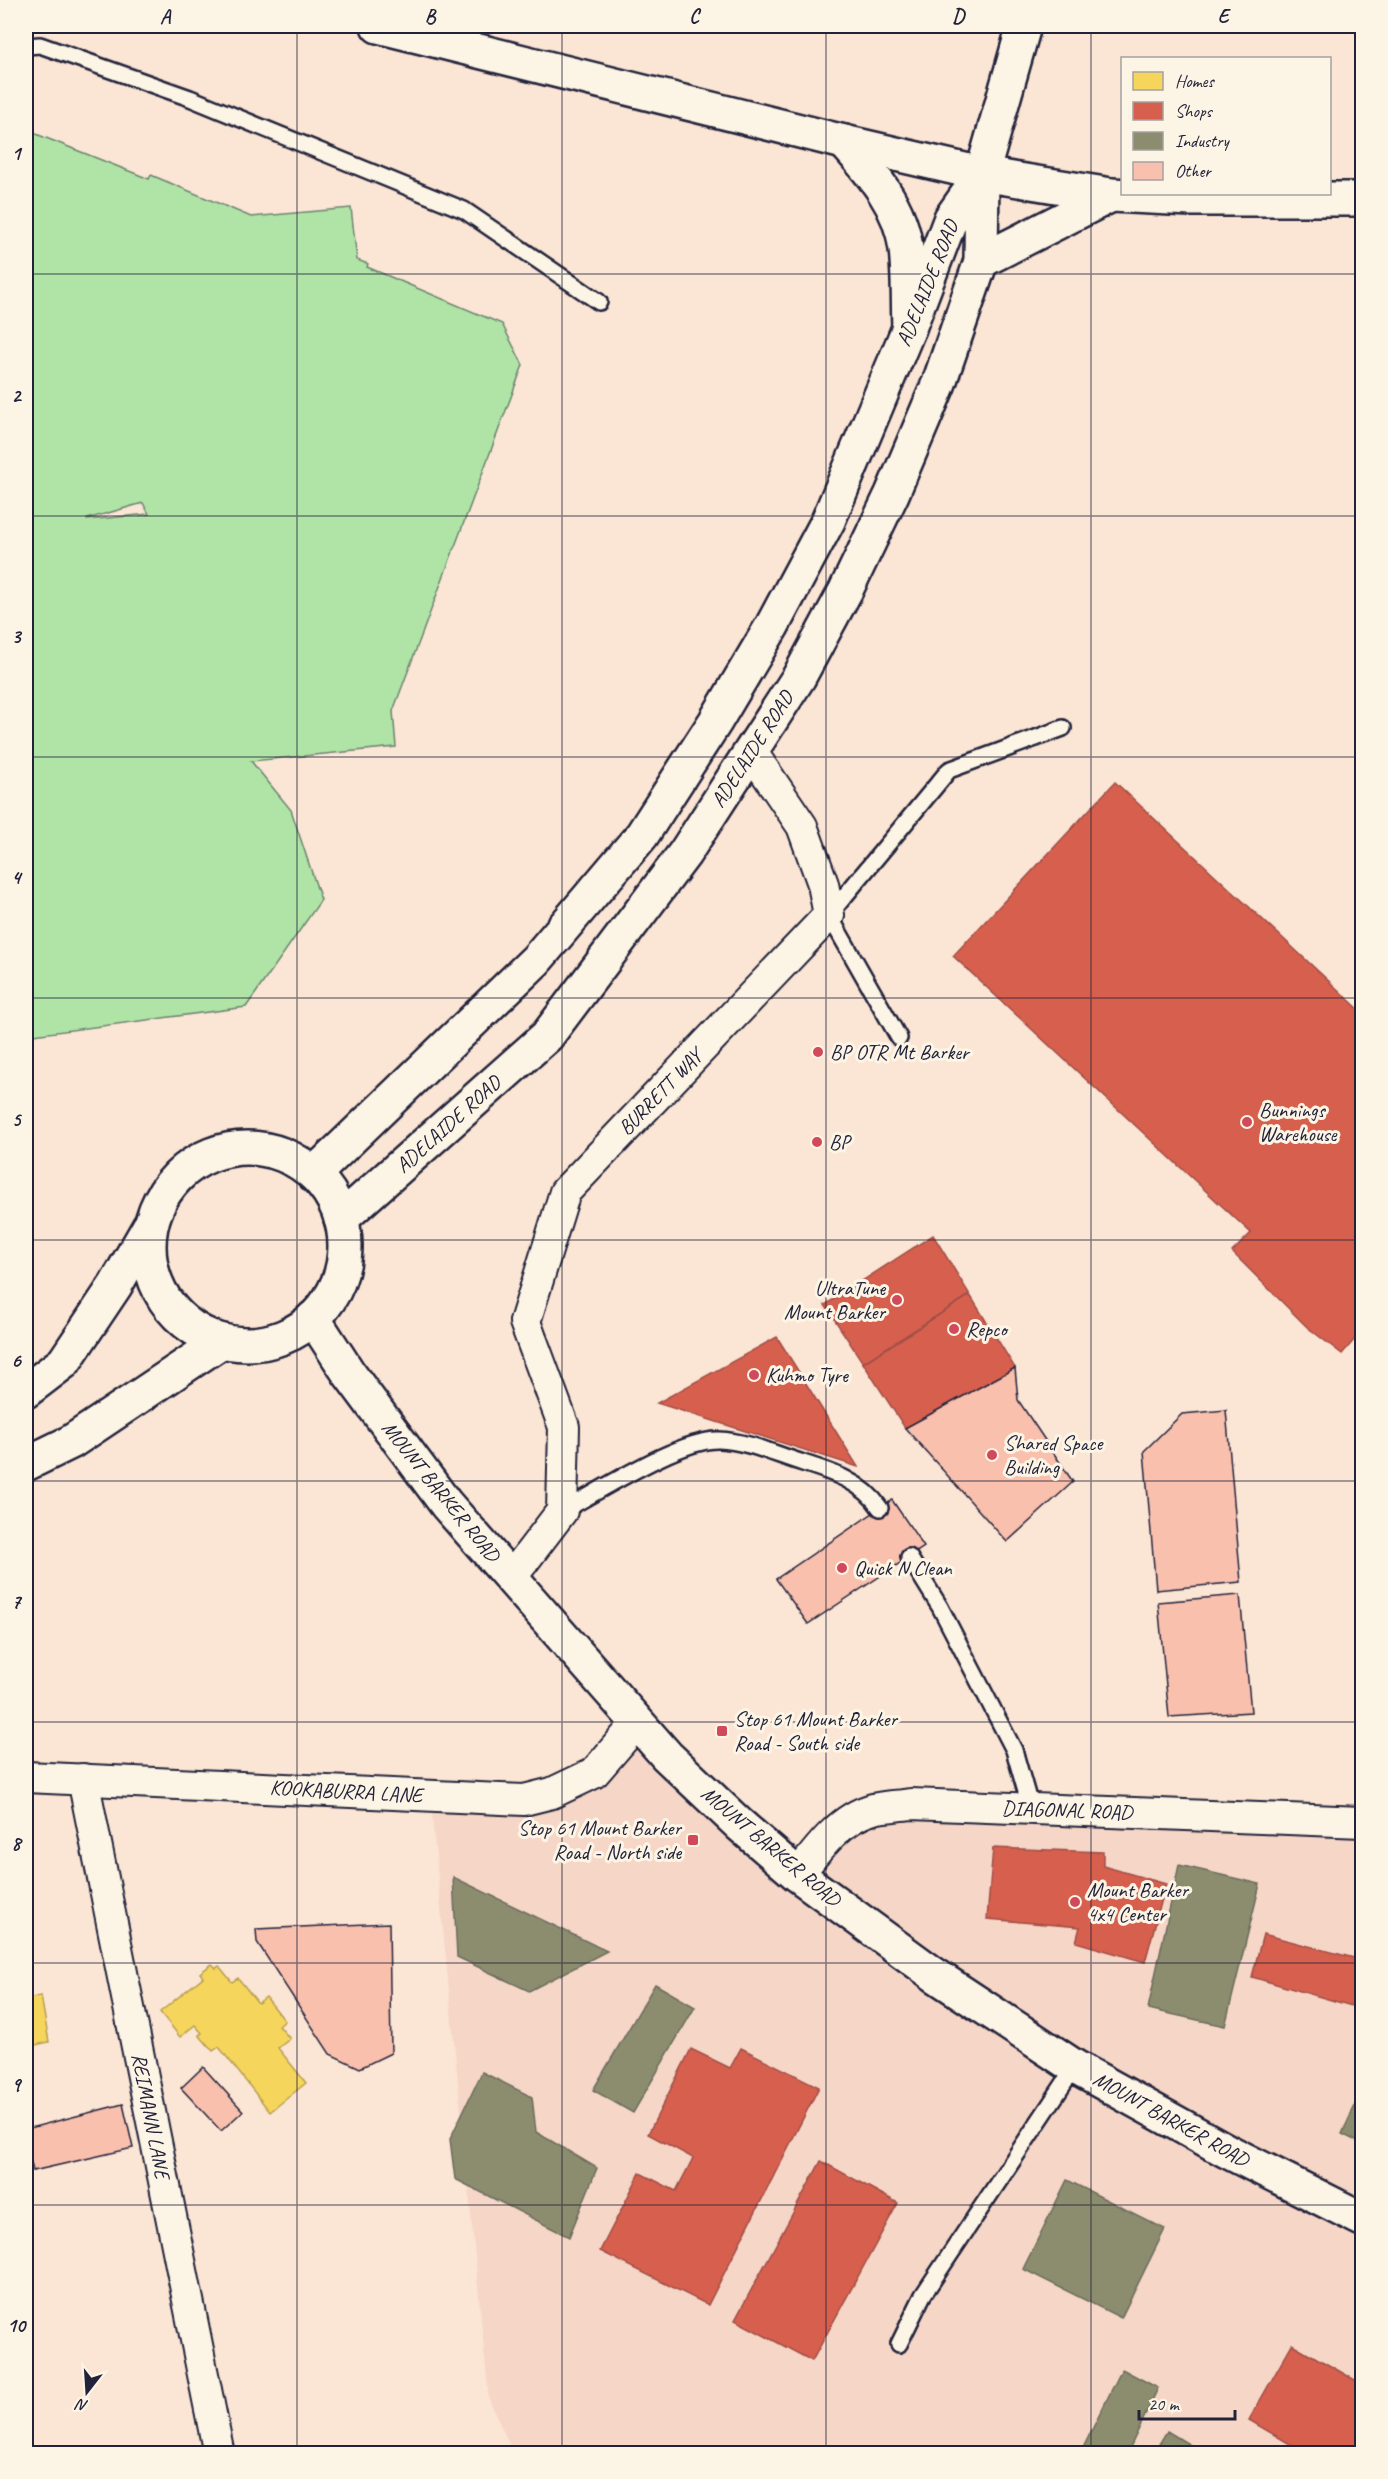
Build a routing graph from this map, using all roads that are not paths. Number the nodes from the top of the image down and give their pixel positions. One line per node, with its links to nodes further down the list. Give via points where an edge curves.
1 (378, 26): 4 (main road)
2 (1024, 26): 5 (main road, ADELAIDE ROAD)
3 (26, 46): 9 (lane, via 40,45 190,98 464,210)
4 (844, 142): 5 (main road); 10 (main road, via 885,191 898,216 906,248)
5 (982, 174): 6 (main road); 8 (main road, ADELAIDE ROAD); 10 (main road, ADELAIDE ROAD, via 951,218)
6 (1111, 195): 7 (main road); 8 (main road)
7 (1362, 199)
8 (981, 261): 12 (main road, ADELAIDE ROAD, via 939,383 892,494 819,644)
9 (598, 302)
10 (909, 328): 15 (main road, ADELAIDE ROAD, via 822,531 772,626 642,835 536,960)
11 (1063, 728): 13 (lane, BURRETT WAY, via 949,770)
12 (751, 751): 13 (street, via 802,826 823,884); 16 (main road, ADELAIDE ROAD, via 685,853 547,1036)
13 (829, 915): 14 (lane); 23 (street, BURRETT WAY, via 565,1192 525,1322 564,1427)
14 (899, 1038)
15 (314, 1174): 16 (main road, via 330,1194); 17 (main road, via 289,1157 261,1149 231,1149 203,1158 178,1174 160,1198)
16 (341, 1218): 18 (main road, via 345,1245 341,1272 331,1297)
17 (150, 1226): 19 (main road, via 148,1255 156,1284 172,1310 195,1329); 20 (main road, via 64,1362)
18 (313, 1318): 19 (main road, via 286,1336 255,1343); 25 (main road, MOUNT BARKER ROAD, via 446,1504)
19 (222, 1341): 21 (main road, via 71,1442)
20 (26, 1391)
21 (26, 1464)
22 (880, 1508): 23 (lane, via 871,1494 841,1476 719,1440 691,1444 662,1457)
23 (562, 1511): 25 (street)
24 (909, 1557): 29 (lane, via 940,1607 1014,1750)
25 (511, 1578): 26 (main road, MOUNT BARKER ROAD)
26 (638, 1722): 28 (street, KOOKABURRA LANE, via 594,1773 552,1793 524,1800); 31 (main road, MOUNT BARKER ROAD, via 715,1802)
27 (26, 1776): 28 (street, KOOKABURRA LANE)
28 (83, 1779): 35 (street, REIMANN LANE)
29 (1031, 1809): 30 (street, DIAGONAL ROAD); 31 (street, DIAGONAL ROAD, via 911,1804 871,1810 842,1825)
30 (1362, 1822)
31 (798, 1875): 32 (main road, MOUNT BARKER ROAD, via 935,1975)
32 (1075, 2067): 33 (main road, MOUNT BARKER ROAD, via 1227,2151); 34 (lane, via 922,2295)
33 (1362, 2219)
34 (899, 2344)
35 (219, 2454)

